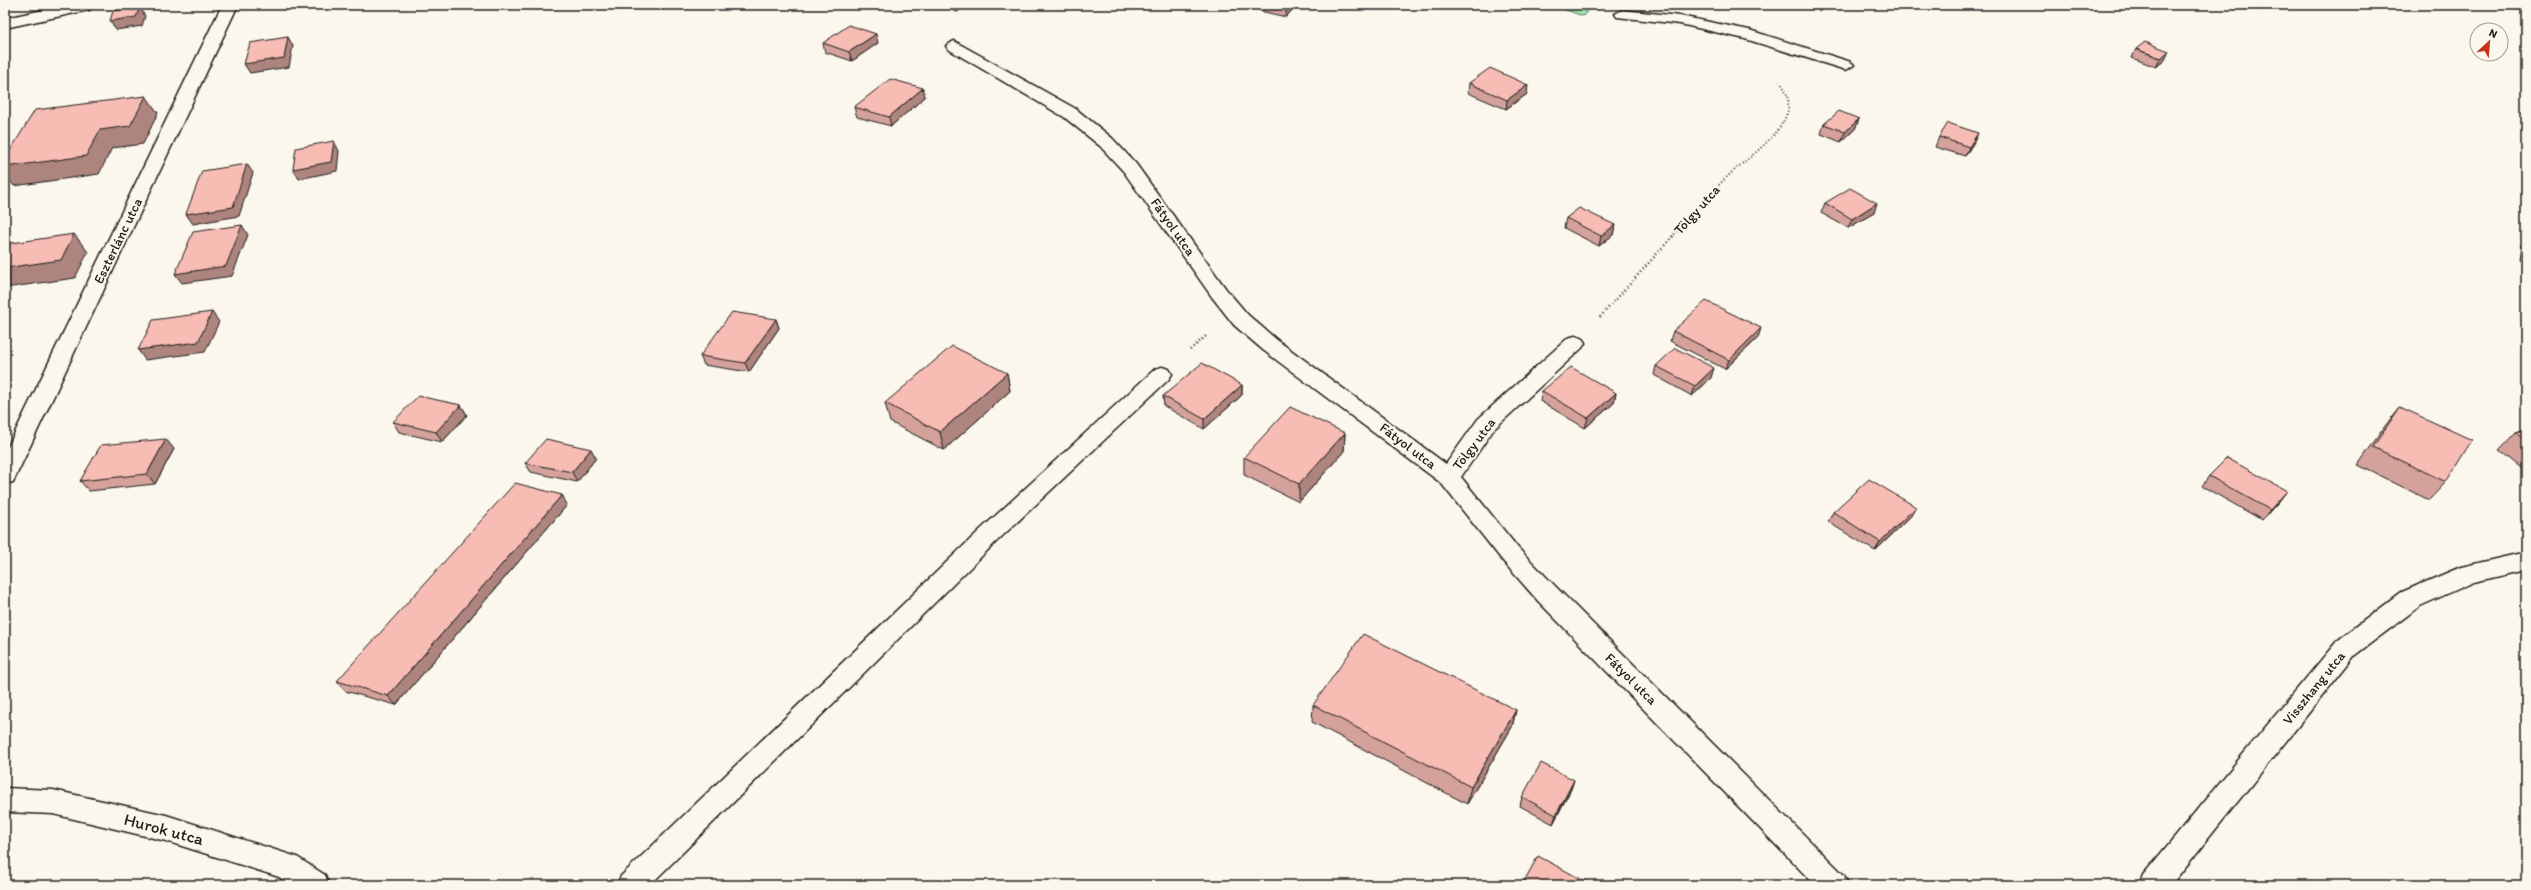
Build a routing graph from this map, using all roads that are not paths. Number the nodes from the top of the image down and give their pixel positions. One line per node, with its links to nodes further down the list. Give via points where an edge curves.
1 (90, 5): 4 (street)
2 (230, 5): 9 (street, Eszterlánc utca)
3 (1622, 14): 6 (lane, via 1680,20 1749,35)
4 (5, 23)
5 (954, 46): 10 (street, Fátyol utca, via 1070,113 1106,142 1130,168 1234,312 1270,345)
6 (1846, 65)
7 (1575, 343): 10 (street, Tölgy utca, via 1486,424)
8 (1162, 374): 14 (lane, via 988,536)
9 (5, 476)
10 (1449, 477): 15 (street, Fátyol utca, via 1505,548 1547,594)
11 (2526, 562): 16 (street, Visszhang utca, via 2470,574 2411,599 2346,648)
12 (5, 800): 13 (street, Hurok utca, via 53,802 166,828 287,866)
13 (315, 885)
14 (631, 885)
15 (1834, 885)
16 (2153, 885)

